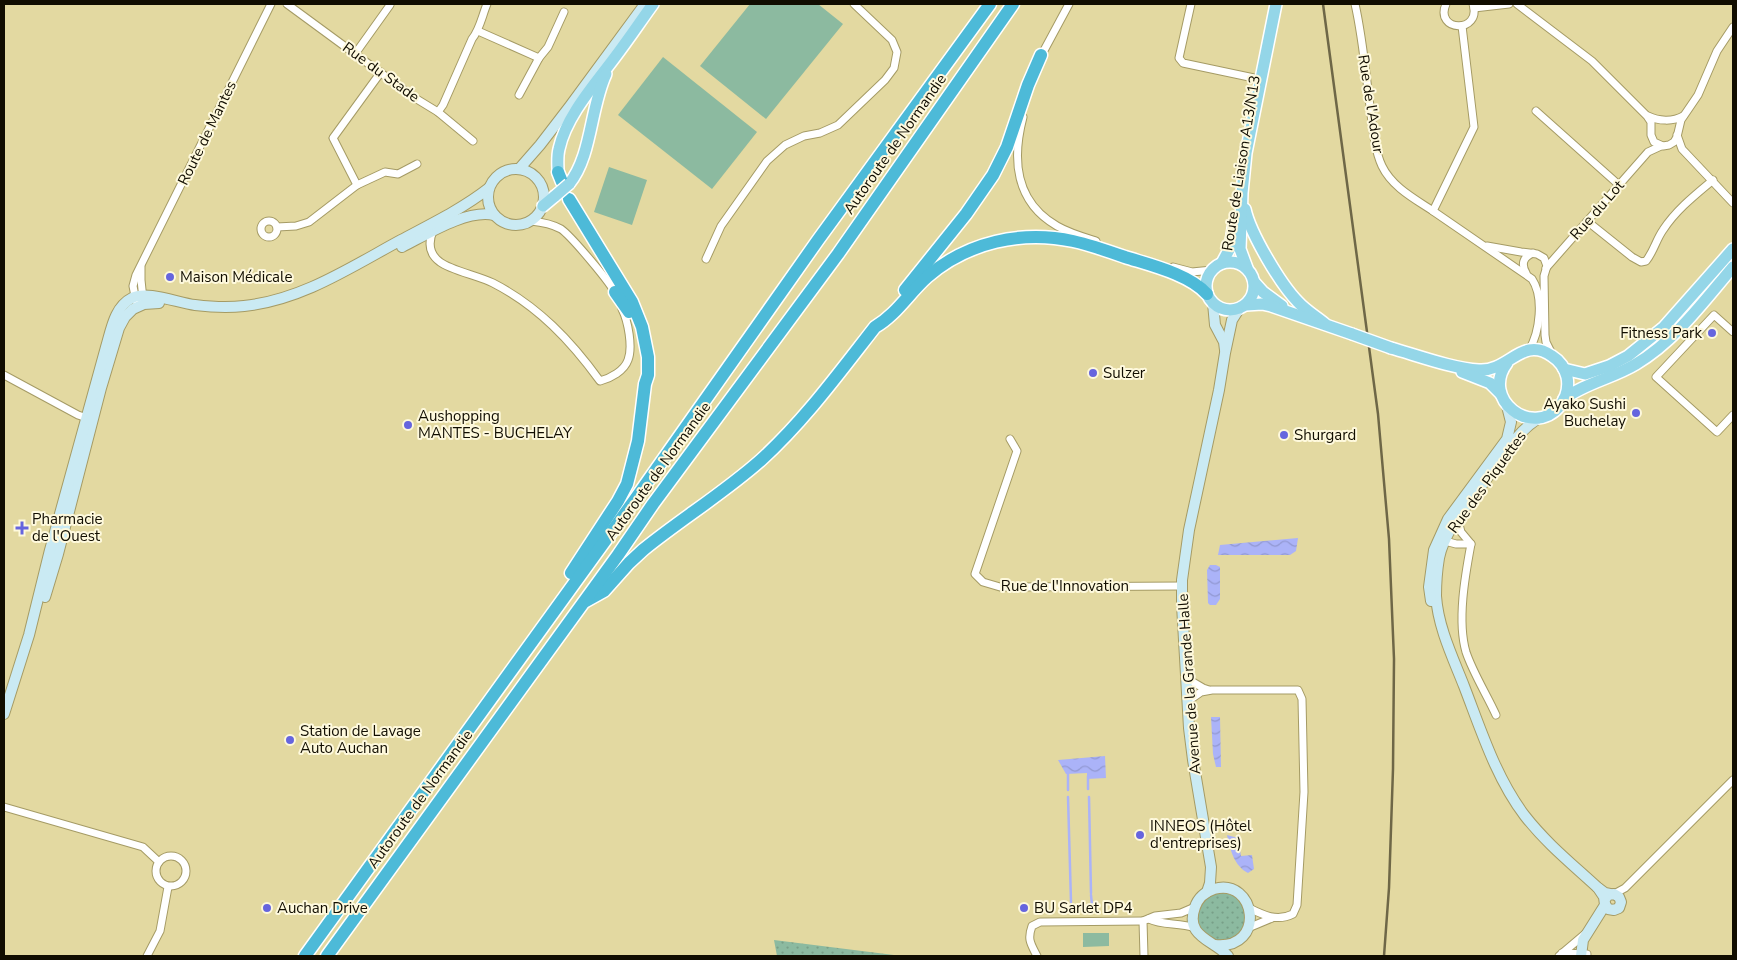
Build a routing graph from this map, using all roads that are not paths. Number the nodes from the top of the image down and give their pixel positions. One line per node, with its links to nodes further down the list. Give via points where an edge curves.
1 (270, 4): 74 (street, Route de Mantes, via 143,262)
2 (288, 4): 23 (street, Rue du Stade)
3 (487, 4): 22 (street)
4 (644, 4): 43 (street)
5 (653, 4): 26 (main road)
6 (854, 4): 64 (street, via 892,40 897,52 894,68 838,125 785,145 767,161 721,226)
7 (990, 4): 98 (highway, Autoroute de Normandie)
8 (1013, 4): 100 (highway, Autoroute de Normandie, via 838,254)
9 (1070, 4): 24 (street)
10 (1191, 4): 28 (street, via 1181,61)
11 (1269, 4): 28 (main road, Route de Liaison A13/N13)
12 (1276, 4): 49 (main road, Route de Liaison A13/N13, via 1246,153)
13 (1355, 4): 53 (street, Rue de l'Adour, via 1372,123 1382,167 1407,194)
14 (1446, 4): 20 (street, via 1444,12 1448,22)
15 (1508, 4): 18 (street)
16 (1518, 4): 33 (street, via 1592,61)
17 (390, 5): 23 (street)
18 (1473, 6): 20 (street, via 1473,18)
19 (564, 12): 25 (street, via 548,47)
20 (1462, 26): 53 (street, via 1474,129)
21 (1733, 27): 32 (street, via 1717,51 1698,95)
22 (478, 31): 25 (street); 31 (street)
23 (355, 54): 27 (street, Rue du Stade)
24 (1041, 55): 68 (street, via 1024,111 1017,153 1021,182 1035,207 1056,226 1085,237 1186,271); 78 (highway, via 1007,147 988,185)
25 (539, 58): 29 (street)
26 (614, 59): 44 (main road, via 598,94 578,170); 44 (main road, via 586,95 565,132 559,149)
27 (380, 72): 31 (street, Rue du Stade); 46 (street, via 333,138)
28 (1254, 78): 65 (main road, Route de Liaison A13/N13, via 1238,162 1233,235)
29 (519, 95)
30 (1536, 111): 47 (street)
31 (438, 112): 38 (street, Rue du Stade)
32 (1683, 115): 34 (street); 36 (street)
33 (1648, 116): 34 (street); 35 (street)
34 (1664, 120): 35 (street, via 1656,122); 36 (street, via 1674,124)
35 (1651, 129): 37 (street)
36 (1677, 133): 39 (street, via 1674,142); 40 (street)
37 (1652, 139): 39 (street); 41 (street)
38 (473, 141)
39 (1665, 146): 40 (street); 41 (street)
40 (1682, 149): 45 (street)
41 (1648, 152): 47 (street, Rue du Lot)
42 (416, 164): 46 (street, via 398,174 386,172)
43 (519, 169): 48 (street, via 499,174); 52 (street, via 531,173 540,182 544,194)
44 (563, 179): 52 (main road, bridge, via 555,196)
45 (1713, 180): 51 (street); 56 (street, via 1671,218 1646,261 1632,257)
46 (357, 185): 57 (street, via 309,222)
47 (1619, 185): 56 (street, Rue du Lot)
48 (489, 188): 54 (street, via 489,205); 74 (street, via 337,275 291,296 230,307)
49 (1242, 193): 67 (main road, Route de Liaison A13/N13, via 1240,249); 77 (main road, via 1248,222 1278,275 1298,302)
50 (569, 199): 87 (highway, via 639,316 648,357)
51 (1733, 202)
52 (542, 206): 55 (street)
53 (1433, 211): 59 (street, Rue de l'Adour)
54 (494, 215): 55 (street, via 514,225); 58 (street, via 476,214)
55 (531, 221): 72 (street, via 558,228 570,238)
56 (1587, 221): 61 (street, Rue du Lot)
57 (277, 227)
58 (433, 231): 72 (street, via 430,246 439,262 490,282 529,305 556,328 600,380 618,373 628,361 628,326); 74 (street, via 323,289 283,304 225,312 197,311)
59 (1482, 245): 62 (street); 70 (street, Rue de l'Adour)
60 (1733, 249): 85 (main road, via 1664,327 1628,356 1585,374)
61 (1560, 252): 63 (street); 69 (street, Rue du Lot)
62 (1534, 253): 63 (street); 70 (street, via 1524,260)
63 (1541, 255): 69 (street, via 1546,260)
64 (706, 259)
65 (1222, 263): 67 (main road, via 1234,262); 68 (main road)
66 (1733, 267): 89 (main road, via 1680,328 1647,358 1616,375 1578,389)
67 (1247, 268): 71 (main road)
68 (1212, 270): 73 (main road, via 1207,280)
69 (1546, 270): 70 (street, via 1538,277); 82 (street, via 1545,335)
70 (1527, 274): 80 (street, via 1537,290 1539,317 1537,335)
71 (1254, 282): 75 (main road, via 1253,295); 76 (main road, via 1268,296)
72 (615, 292): 87 (highway, via 633,320 643,357)
73 (1210, 299): 75 (main road, via 1224,310); 78 (highway, via 1197,285 1172,273 1089,245 1057,238 1014,238 976,247 951,260 928,277 886,321); 81 (street)
74 (140, 301): 93 (street, via 125,303 116,316)
75 (1242, 307): 76 (main road, via 1266,304); 81 (street, Avenue de la Grande Halle, via 1232,320)
76 (1297, 314): 77 (main road)
77 (1326, 324): 83 (main road, bridge)
78 (875, 328): 100 (highway, via 775,446 736,480 643,550 604,591)
79 (1733, 332): 91 (street, via 1714,315 1656,377 1717,432)
80 (1530, 350): 82 (main road); 84 (main road, via 1516,355)
81 (1225, 353): 99 (street, Avenue de la Grande Halle, via 1184,557)
82 (1553, 356): 85 (main road)
83 (1420, 357): 84 (main road, via 1479,370); 88 (main road, via 1490,383)
84 (1507, 363): 88 (main road, via 1500,376)
85 (1564, 369): 89 (main road, via 1567,382)
86 (4, 375): 93 (street)
87 (645, 384): 98 (highway, via 638,441 627,484 571,572)
88 (1500, 393): 90 (main road)
89 (1564, 399): 92 (main road, via 1553,412)
90 (1507, 406): 92 (main road, via 1521,416); 96 (street, Rue des Piquettes, via 1511,422 1507,439 1467,492)
91 (1733, 415)
92 (1538, 418): 95 (street, Rue des Piquettes, via 1516,438)
93 (90, 419): 102 (street, via 52,577)
94 (1010, 439): 99 (street, Rue de l'Innovation, via 1017,451 975,574 983,582 1000,587)
95 (1458, 520): 96 (street, Rue des Piquettes); 97 (street, via 1461,532)
96 (1443, 536): 97 (street, via 1456,544); 116 (street, Rue des Piquettes, via 1434,550 1431,565 1429,587 1432,608 1439,634 1457,667 1504,785 1548,844)
97 (1471, 544): 106 (street, via 1463,637 1467,654)
98 (573, 584): 130 (highway, Autoroute de Normandie)
99 (1182, 586): 101 (street, Avenue de la Grande Halle)
100 (584, 602): 131 (highway, Autoroute de Normandie)
101 (1186, 678): 103 (street); 104 (street, Avenue de la Grande Halle)
102 (8, 689): 105 (street)
103 (1212, 690): 104 (street, via 1201,692); 120 (street, via 1293,689 1298,690 1302,699 1304,792 1298,905 1289,916)
104 (1188, 701): 111 (street, Avenue de la Grande Halle, via 1192,760)
105 (5, 711): 107 (street)
106 (1496, 715)
107 (4, 720)
108 (1733, 780): 113 (street)
109 (4, 807): 110 (street, via 144,847)
110 (159, 862): 112 (street, via 155,873); 112 (street, via 167,856 176,857 186,868 181,882)
111 (1211, 867): 114 (street, Avenue de la Grande Halle); 115 (street, Avenue de la Grande Halle)
112 (168, 886): 129 (street, via 160,931)
113 (1626, 888): 116 (street); 117 (street)
114 (1228, 889): 115 (street); 119 (street, via 1241,896)
115 (1206, 892): 118 (street)
116 (1609, 901): 117 (street, via 1619,908); 124 (street); 128 (street)
117 (1621, 902)
118 (1195, 907): 121 (street, via 1181,914); 122 (street)
119 (1249, 908): 120 (street); 123 (street)
120 (1275, 917): 123 (street)
121 (1146, 920): 122 (street); 132 (street, via 1040,922 1032,926 1029,934); 133 (street)
122 (1195, 928): 126 (street, via 1203,939)
123 (1248, 928): 125 (street)
124 (1586, 933): 127 (street); 128 (street)
125 (1241, 939): 126 (street, via 1230,945); 135 (street)
126 (1215, 945): 134 (street)
127 (1560, 955): 128 (street)
128 (1584, 955)
129 (147, 956)
130 (305, 956)
131 (327, 956)
132 (1037, 956)
133 (1144, 956)
134 (1228, 956)
135 (1235, 956)

